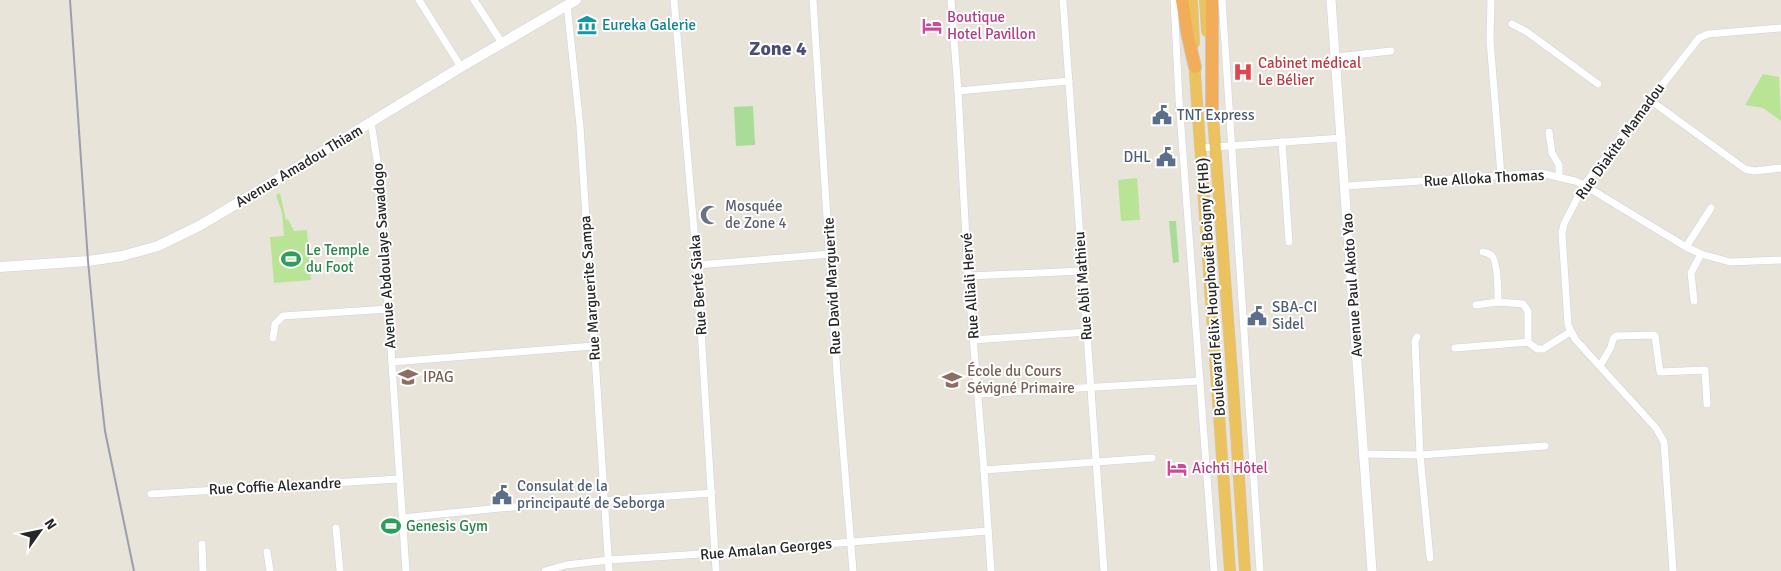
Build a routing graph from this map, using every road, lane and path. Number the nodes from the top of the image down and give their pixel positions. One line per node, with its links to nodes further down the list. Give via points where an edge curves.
1 (419, 0): 19 (street)
2 (474, 0): 16 (street)
3 (674, 0): 45 (street, Rue Berté Siaka)
4 (814, 0): 42 (street, Rue David Marguerite)
5 (951, 0): 23 (street, Rue Alliali Hervé)
6 (1063, 0): 21 (street, Rue Abli Mathieu)
7 (1174, 0): 63 (street)
8 (1182, 0): 20 (highway)
9 (1192, 0): 20 (highway, Boulevard Félix Houphouët Boigny (FHB))
10 (1331, 0): 18 (street, Avenue Paul Akoto Yao)
11 (1491, 0): 34 (street, via 1490,40)
12 (1213, 2): 25 (highway); 30 (street)
13 (572, 3): 16 (main road, Avenue Amadou Thiam); 59 (street, Rue Marguerite Sampa)
14 (1512, 24): 22 (street)
15 (1781, 28): 24 (street, Rue Diakite Mamadou, via 1699,38)
16 (502, 43): 19 (main road, Avenue Amadou Thiam)
17 (1391, 51): 18 (street)
18 (1336, 58): 28 (street, Avenue Paul Akoto Yao)
19 (461, 67): 26 (main road, Avenue Amadou Thiam)
20 (1195, 67): 32 (highway, Boulevard Félix Houphouët Boigny (FHB))
21 (1069, 81): 23 (street); 47 (street, Rue Abli Mathieu)
22 (1598, 84)
23 (958, 91): 48 (street, Rue Alliali Hervé)
24 (1650, 100): 33 (street, via 1745,169); 36 (street, Rue Diakite Mamadou)
25 (1212, 113): 31 (highway, Boulevard Félix Houphouët Boigny (FHB))
26 (371, 122): 46 (main road, Avenue Amadou Thiam, via 199,226 158,246 88,261); 52 (street, Avenue Abdoulaye Sawadogo, via 379,173)
27 (1550, 132): 35 (street)
28 (1342, 138): 29 (street); 37 (street, Avenue Paul Akoto Yao)
29 (1282, 142): 30 (street); 39 (street)
30 (1231, 146): 31 (street); 99 (street)
31 (1215, 147): 32 (street); 98 (highway, Boulevard Félix Houphouët Boigny (FHB))
32 (1200, 148): 97 (highway, Boulevard Félix Houphouët Boigny (FHB))
33 (1781, 168)
34 (1501, 175): 35 (street, Rue Alloka Thomas, via 1541,173); 37 (street, Rue Alloka Thomas)
35 (1559, 176): 36 (street, Rue Alloka Thomas)
36 (1584, 185): 40 (street, Rue Alloka Thomas); 54 (street, Rue Diakite Mamadou, via 1562,229)
37 (1346, 186): 68 (street, Avenue Paul Akoto Yao)
38 (1711, 208): 40 (street)
39 (1289, 242)
40 (1686, 247): 43 (street, Rue Alloka Thomas)
41 (1483, 252): 50 (street, via 1493,258)
42 (830, 254): 45 (street); 80 (street, Rue David Marguerite)
43 (1701, 254): 44 (street, Rue Alloka Thomas, via 1730,262); 49 (street, via 1691,273)
44 (1781, 260)
45 (697, 265): 74 (street, Rue Berté Siaka)
46 (0, 267)
47 (1082, 271): 48 (street); 53 (street, Rue Abli Mathieu)
48 (968, 276): 57 (street, Rue Alliali Hervé)
49 (1694, 301)
50 (1498, 302): 51 (street); 58 (street, via 1526,307)
51 (1476, 305)
52 (388, 309): 56 (street, via 283,316 275,324); 61 (street, Avenue Abdoulaye Sawadogo)
53 (1087, 332): 57 (street); 64 (street, Rue Abli Mathieu)
54 (1570, 332): 58 (street, via 1543,349); 62 (street)
55 (1418, 337): 69 (street, via 1414,341)
56 (273, 338)
57 (973, 340): 65 (street, Rue Alliali Hervé)
58 (1528, 342): 60 (street)
59 (593, 346): 61 (street); 76 (street, Rue Marguerite Sampa)
60 (1455, 348)
61 (392, 362): 73 (street, Avenue Abdoulaye Sawadogo)
62 (1600, 366): 66 (street, via 1616,336 1654,335 1660,372 1705,370); 101 (street, via 1656,428 1664,442)
63 (1200, 381): 64 (street); 96 (street)
64 (1090, 388): 65 (street); 71 (street, Rue Abli Mathieu)
65 (978, 394): 72 (street, Rue Alliali Hervé)
66 (1706, 404)
67 (1545, 446): 69 (street)
68 (1363, 454): 69 (street); 100 (street, Avenue Paul Akoto Yao)
69 (1420, 454): 84 (street)
70 (1152, 458): 71 (street)
71 (1096, 462): 72 (street); 95 (street, Rue Abli Mathieu)
72 (984, 470): 79 (street, Rue Alliali Hervé)
73 (399, 479): 75 (street, Rue Coffie Alexandre); 77 (street, Avenue Abdoulaye Sawadogo)
74 (712, 493): 76 (street); 83 (street, Rue Berté Siaka)
75 (151, 494)
76 (605, 500): 77 (street); 85 (street, Rue Marguerite Sampa)
77 (402, 518): 89 (street, Avenue Abdoulaye Sawadogo)
78 (336, 528): 88 (street)
79 (988, 531): 80 (street, Rue Amalan Georges); 94 (street, Rue Alliali Hervé)
80 (851, 542): 83 (street, Rue Amalan Georges); 93 (street, Rue David Marguerite)
81 (202, 544): 86 (street)
82 (268, 552): 87 (street)
83 (716, 554): 85 (street, Rue Amalan Georges); 92 (street, Rue Berté Siaka)
84 (1430, 558)
85 (608, 560): 90 (street, Rue Amalan Georges); 91 (street, Rue Marguerite Sampa)
86 (203, 571)
87 (270, 571)
88 (340, 571)
89 (406, 571)
90 (545, 571)
91 (609, 571)
92 (716, 571)
93 (854, 571)
94 (991, 571)
95 (1104, 571)
96 (1214, 571)
97 (1230, 571)
98 (1245, 571)
99 (1260, 571)
100 (1372, 571)
101 (1673, 571)

